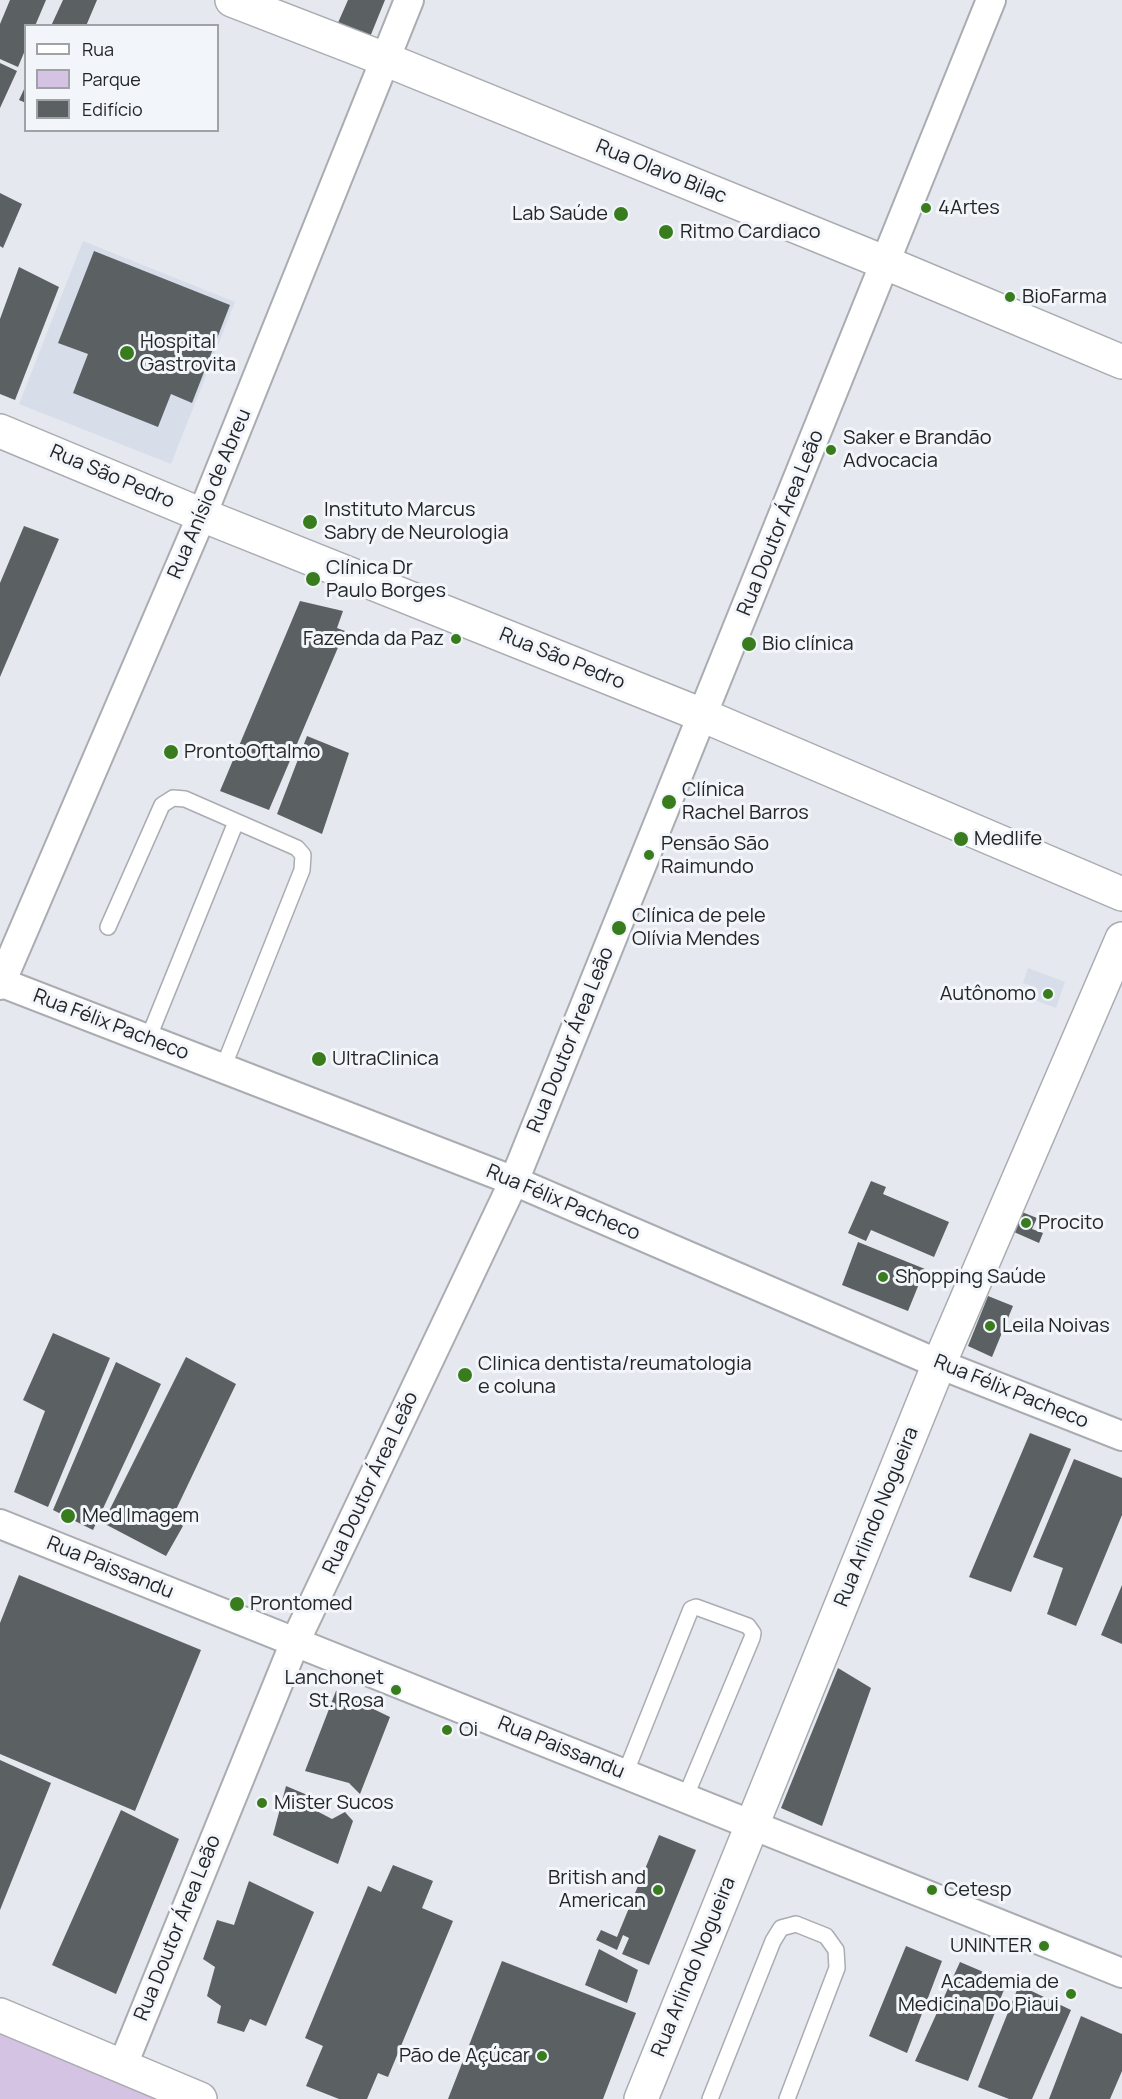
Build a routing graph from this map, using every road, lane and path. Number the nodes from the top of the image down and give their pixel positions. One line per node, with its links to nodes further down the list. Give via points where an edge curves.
1 (232, 0): 4 (street, Rua Olavo Bilac)
2 (409, 0): 4 (street, Rua Anísio de Abreu)
3 (991, 0): 5 (street, Rua Doutor Área Leão)
4 (387, 60): 5 (street, Rua Olavo Bilac); 8 (street, Rua Anísio de Abreu)
5 (886, 263): 6 (street, Rua Olavo Bilac); 9 (street, Rua Doutor Área Leão)
6 (1122, 362)
7 (0, 431): 8 (street, Rua São Pedro)
8 (202, 515): 9 (street, Rua São Pedro); 14 (street, Rua Anísio de Abreu)
9 (702, 715): 11 (street, Rua São Pedro); 17 (street, Rua Doutor Área Leão)
10 (236, 822): 12 (lane, via 185,799 173,798 162,805); 15 (lane); 16 (lane, via 297,848 303,855 302,870)
11 (1122, 894)
12 (108, 927)
13 (1122, 939): 18 (street, Rua Arlindo Nogueira)
14 (0, 983): 15 (street, Rua Félix Pacheco)
15 (148, 1039): 16 (street, Rua Félix Pacheco)
16 (223, 1068): 17 (street, Rua Félix Pacheco)
17 (514, 1181): 18 (street, Rua Félix Pacheco); 21 (street, Rua Doutor Área Leão)
18 (939, 1364): 19 (street, Rua Félix Pacheco); 24 (street, Rua Arlindo Nogueira)
19 (1122, 1436)
20 (0, 1524): 21 (street, Rua Paissandu)
21 (295, 1642): 22 (street, Rua Paissandu); 27 (street, Rua Doutor Área Leão)
22 (625, 1774): 23 (street, Rua Paissandu); 23 (lane, via 691,1609 696,1607 748,1626 752,1638)
23 (685, 1798): 24 (street, Rua Paissandu)
24 (751, 1825): 25 (street, Rua Paissandu); 29 (street, Rua Arlindo Nogueira)
25 (1122, 1973)
26 (0, 2015): 27 (street)
27 (122, 2067): 28 (street)
28 (200, 2099)
29 (641, 2099)
30 (710, 2099): 31 (lane, via 773,1941 782,1928 796,1924 826,1936 836,1950 837,1968)
31 (787, 2099)

